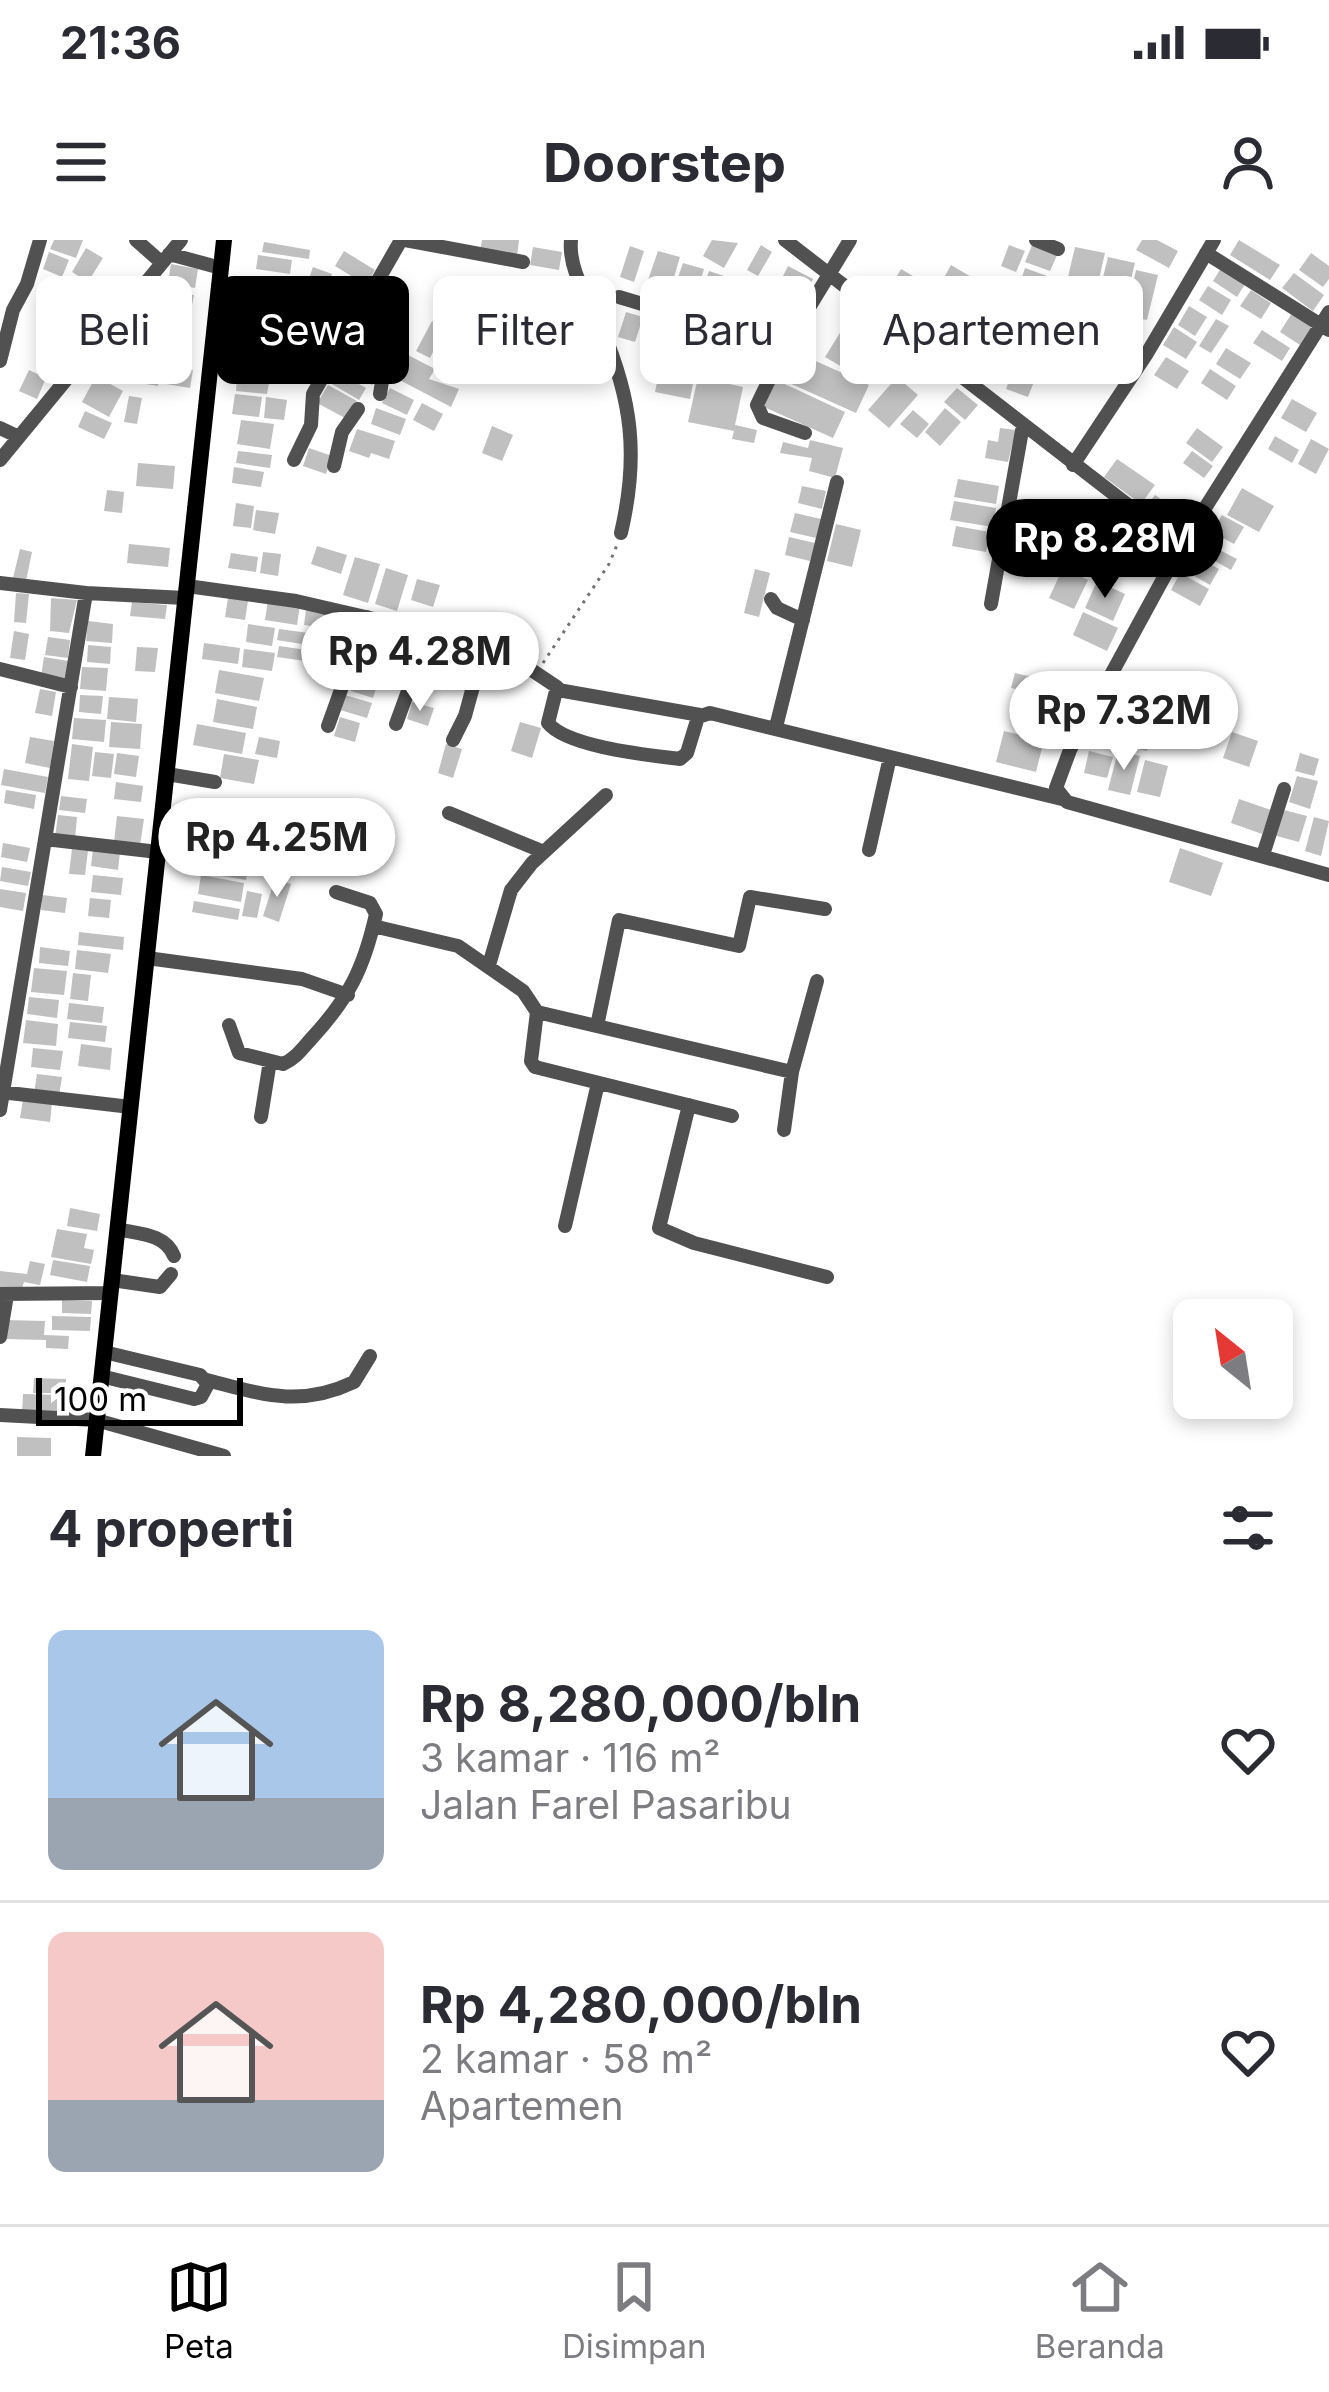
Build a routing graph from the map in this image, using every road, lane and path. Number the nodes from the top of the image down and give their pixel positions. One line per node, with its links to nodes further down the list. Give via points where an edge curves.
1 (40, 240): 21 (street)
2 (136, 240): 12 (street)
3 (181, 240): 12 (street)
4 (224, 240): 14 (main road)
5 (403, 240): 13 (street); 16 (street)
6 (571, 240): 38 (street, via 631,424)
7 (785, 240): 15 (street)
8 (850, 240): 15 (street)
9 (1036, 240): 11 (street)
10 (1210, 247): 20 (street); 36 (street)
11 (1058, 249)
12 (165, 259): 14 (street); 32 (street)
13 (523, 262)
14 (221, 268): 41 (main road)
15 (829, 275): 17 (street); 28 (street)
16 (381, 276)
17 (816, 296)
18 (619, 297): 19 (street)
19 (640, 303)
20 (1326, 322): 39 (street)
21 (0, 361)
22 (318, 384): 27 (street)
23 (382, 384): 25 (street)
24 (768, 384): 31 (street, via 756,410)
25 (380, 394)
26 (358, 409): 30 (street)
27 (312, 421): 30 (street); 34 (street)
28 (1023, 425): 36 (street); 44 (street)
29 (0, 428): 32 (street)
30 (342, 432): 35 (street)
31 (806, 433)
32 (19, 436): 33 (street)
33 (0, 460)
34 (294, 460)
35 (334, 466)
36 (1073, 466): 39 (street)
37 (837, 482): 46 (street)
38 (621, 532): 50 (path, via 609,564)
39 (1180, 546): 63 (street, via 1063,766 1056,788)
40 (0, 583): 42 (street)
41 (186, 592): 42 (street); 45 (street); 59 (main road)
42 (86, 593): 51 (street)
43 (771, 599): 46 (street)
44 (991, 604)
45 (367, 617): 47 (street); 55 (street)
46 (803, 620): 56 (street)
47 (429, 634): 48 (street); 54 (street)
48 (483, 650): 50 (street); 57 (street)
49 (0, 669): 51 (street)
50 (536, 674): 52 (street)
51 (71, 687): 65 (street)
52 (558, 690): 53 (street); 53 (street, via 548,721 554,731 677,759)
53 (700, 716): 56 (street)
54 (396, 724)
55 (328, 726)
56 (776, 727): 58 (street)
57 (453, 740)
58 (890, 757): 63 (street); 66 (street)
59 (167, 774): 60 (street); 67 (main road)
60 (215, 782)
61 (1284, 788): 69 (street)
62 (606, 795): 68 (street)
63 (1062, 800): 69 (street)
64 (449, 813): 68 (street)
65 (45, 839): 67 (street); 84 (street)
66 (869, 850)
67 (158, 852): 74 (main road)
68 (544, 852): 75 (street, via 512,890)
69 (1262, 855): 70 (street)
70 (1329, 875)
71 (336, 892): 73 (street, via 373,906)
72 (824, 909): 80 (street, via 750,896 739,946 619,920)
73 (373, 926): 75 (street, via 444,941); 77 (street)
74 (147, 958): 77 (street, via 302,979); 86 (main road)
75 (489, 965): 78 (street)
76 (818, 981): 82 (street)
77 (348, 995): 81 (street, via 290,1062)
78 (537, 1012): 80 (street); 83 (street, via 533,1065)
79 (229, 1025): 81 (street, via 239,1053)
80 (596, 1026): 82 (street)
81 (270, 1061): 89 (street)
82 (793, 1072): 90 (street)
83 (598, 1083): 85 (street); 91 (street)
84 (2, 1092): 86 (street); 87 (street)
85 (689, 1106): 88 (street); 95 (street, via 659,1228)
86 (131, 1107): 92 (main road)
87 (0, 1111)
88 (732, 1116)
89 (261, 1118)
90 (784, 1130)
91 (565, 1226)
92 (117, 1229): 93 (street, via 152,1236); 96 (main road)
93 (173, 1256)
94 (171, 1274): 96 (street, via 160,1287)
95 (827, 1277)
96 (111, 1287): 97 (street); 99 (main road)
97 (4, 1295): 98 (street)
98 (0, 1337)
99 (104, 1352): 101 (main road); 102 (street)
100 (370, 1356): 102 (street, via 348,1385 290,1399)
101 (101, 1376): 102 (street, via 194,1400); 104 (main road)
102 (207, 1380)
103 (0, 1415): 104 (street)
104 (96, 1420): 105 (main road); 106 (street)
105 (93, 1456)
106 (224, 1456)

